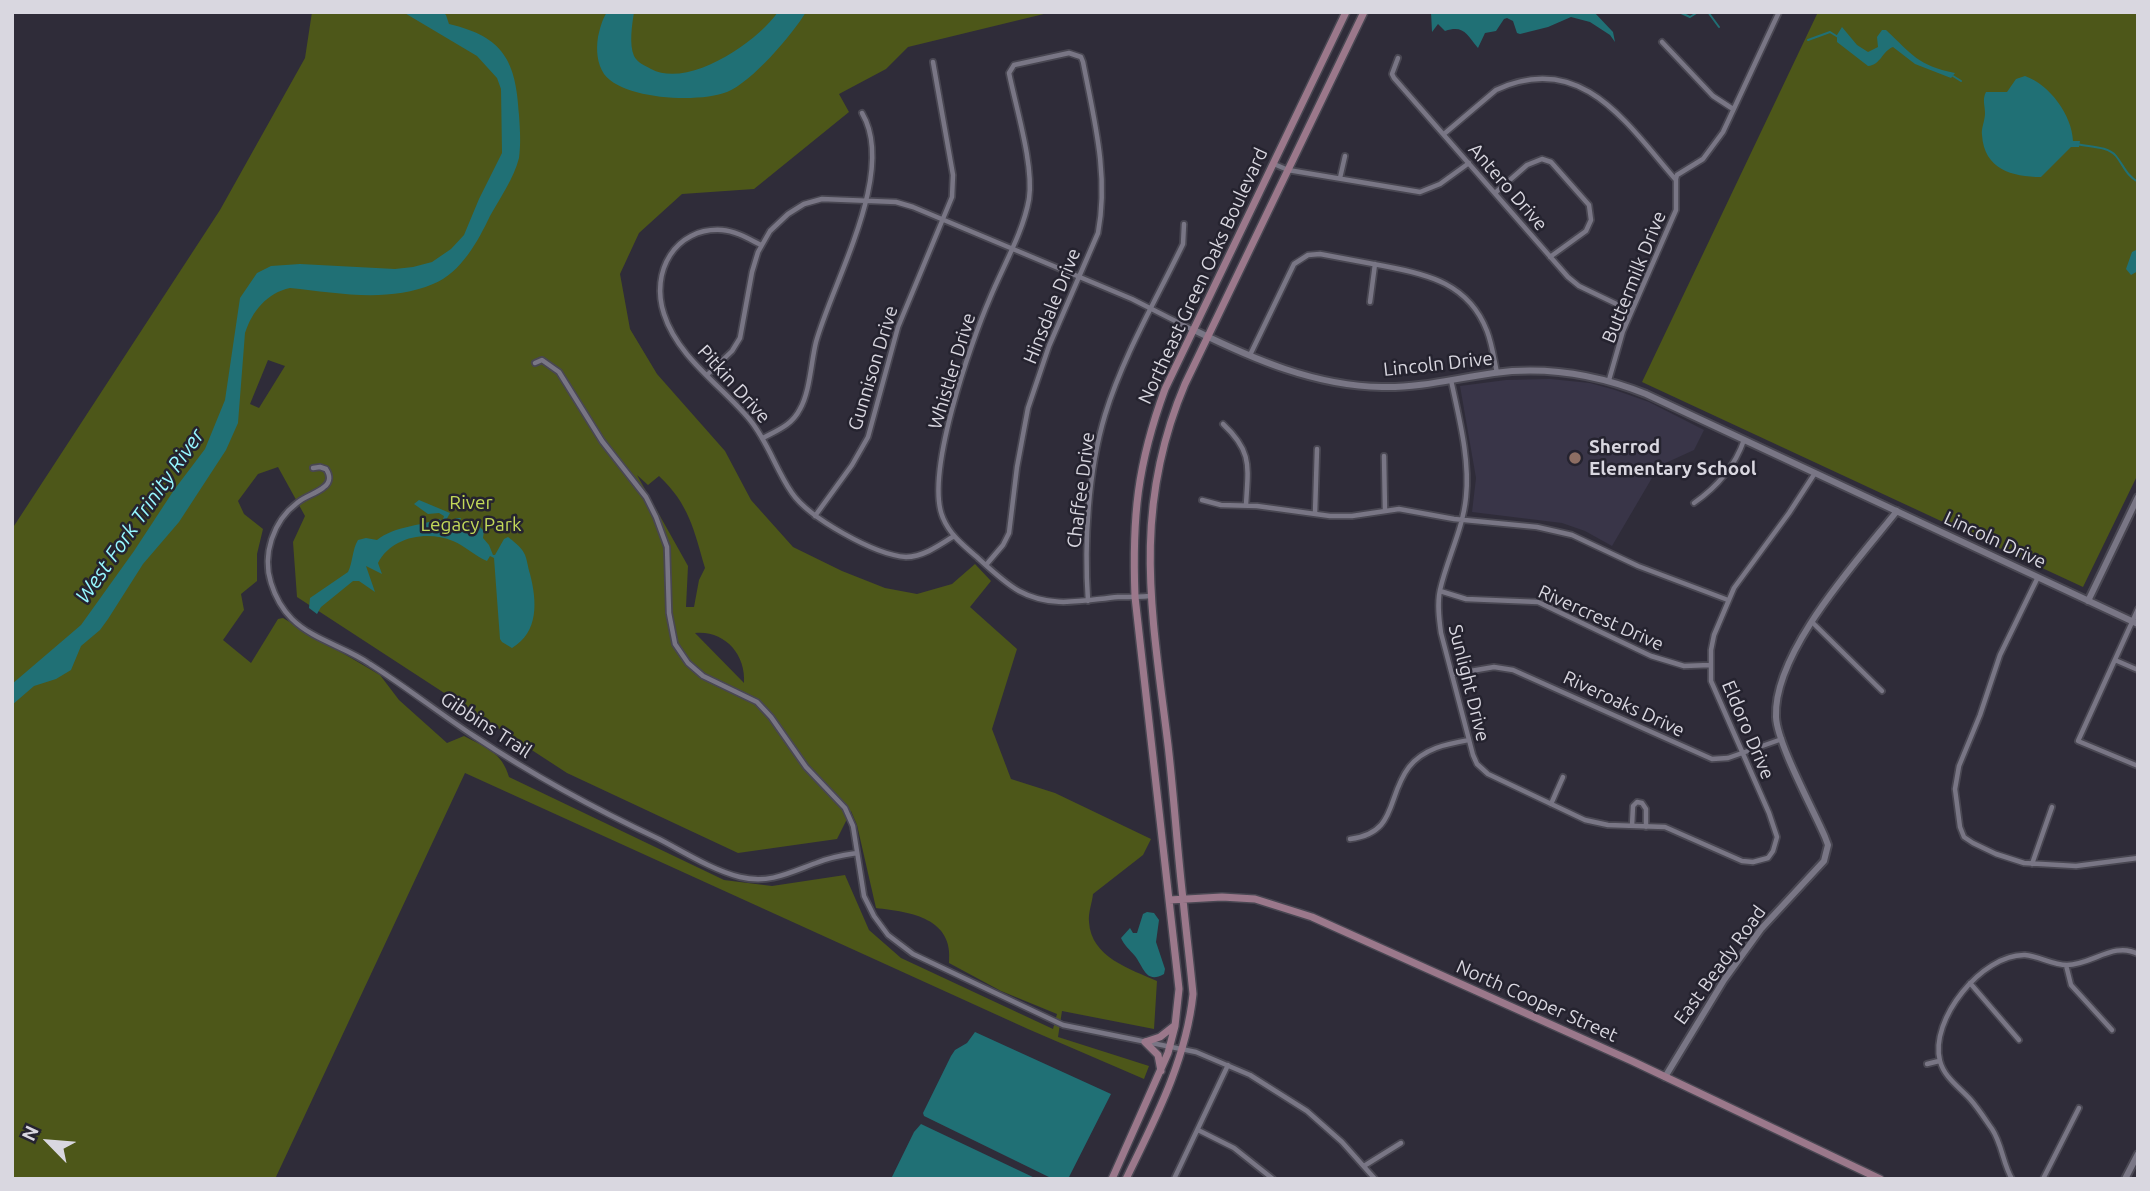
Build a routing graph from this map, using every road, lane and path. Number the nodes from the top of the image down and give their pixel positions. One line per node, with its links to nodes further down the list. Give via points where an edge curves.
1 (1346, 12): 13 (main road, Northeast Green Oaks Boulevard)
2 (1364, 12): 14 (main road, Northeast Green Oaks Boulevard)
3 (1779, 12): 8 (street)
4 (1662, 42): 8 (street, via 1713,96)
5 (1074, 54): 22 (street, Whistler Drive, via 1014,65 1009,73 1030,181 1026,209); 25 (street, Hinsdale Drive, via 1083,62 1103,187 1098,233)
6 (1398, 58): 10 (street, Antero Drive, via 1394,78)
7 (933, 62): 19 (street, Gunnison Drive, via 953,175 952,197)
8 (1733, 109): 16 (street, via 1708,155)
9 (862, 113): 18 (street, via 873,141)
10 (1444, 134): 12 (street, Antero Drive); 16 (street, via 1506,85 1538,79 1570,83 1606,101)
11 (1345, 156): 15 (street)
12 (1469, 163): 15 (street, via 1420,192); 17 (street, Antero Drive)
13 (1274, 164): 14 (street); 29 (main road, Northeast Green Oaks Boulevard)
14 (1288, 170): 15 (street); 30 (main road, Northeast Green Oaks Boulevard)
15 (1340, 178)
16 (1676, 180): 28 (street, Buttermilk Drive, via 1676,210)
17 (1495, 193): 23 (street, Antero Drive); 23 (street, via 1527,165 1542,159 1551,162 1590,205 1586,231)
18 (866, 200): 19 (street, Lincoln Drive, via 896,202); 21 (street, Lincoln Drive, via 804,204 776,224); 38 (street, via 816,343 802,407 788,425)
19 (942, 219): 22 (street, Lincoln Drive); 51 (street, Gunnison Drive, via 898,327 868,437)
20 (1184, 224): 27 (street, Chaffee Drive, via 1183,244)
21 (761, 245): 34 (street, Lincoln Drive, via 740,338); 34 (street, Pitkin Drive, via 729,231 707,230 677,246 661,273 663,312 678,341)
22 (1011, 248): 25 (street, Lincoln Drive); 53 (street, Whistler Drive, via 966,361 943,453 938,496 942,517)
23 (1549, 257): 28 (street, Antero Drive, via 1579,286)
24 (1375, 264): 26 (street); 31 (street, via 1320,254 1299,259 1287,274); 33 (street, via 1419,272 1455,288 1481,319)
25 (1079, 276): 27 (street, Lincoln Drive); 54 (street, Hinsdale Drive, via 1028,408 1009,533)
26 (1370, 302)
27 (1152, 309): 29 (street, Lincoln Drive); 60 (street, Chaffee Drive, via 1118,381 1097,449 1087,550)
28 (1631, 311): 36 (street, Buttermilk Drive)
29 (1194, 330): 30 (street, Lincoln Drive); 58 (main road, Northeast Green Oaks Boulevard, via 1165,389 1146,448 1134,517)
30 (1208, 337): 31 (street, Lincoln Drive); 57 (main road, Northeast Green Oaks Boulevard, via 1174,410 1161,453 1150,533)
31 (1250, 355): 35 (street, Lincoln Drive, via 1300,375 1358,385 1408,386)
32 (534, 363): 82 (street, via 542,360 559,372 602,441 646,497 667,547 675,644 703,676 758,702 806,766 845,808)
33 (1497, 373): 35 (street, Lincoln Drive); 36 (street, Lincoln Drive, via 1551,372)
34 (707, 375): 38 (street, Pitkin Drive)
35 (1451, 380): 52 (street, Sunlight Drive, via 1466,471)
36 (1609, 380): 39 (street, Lincoln Drive)
37 (1223, 424): 47 (street, via 1246,453)
38 (763, 438): 51 (street, Pitkin Drive, via 793,494)
39 (1744, 440): 43 (street, Lincoln Drive); 46 (street, via 1729,470)
40 (1317, 449): 50 (street)
41 (1384, 456): 48 (street)
42 (313, 468): 82 (street, Gibbins Trail, via 326,469 329,482 288,510 272,537 268,567 277,599 305,629 368,662 530,771 738,877 766,880)
43 (1815, 473): 49 (street, Lincoln Drive); 59 (street, Eldoro Drive)
44 (2138, 497): 61 (street)
45 (1202, 500): 47 (street)
46 (1694, 503)
47 (1246, 505): 50 (street)
48 (1385, 511): 50 (street, via 1352,516); 52 (street)
49 (1897, 511): 55 (street, Lincoln Drive); 63 (street, East Beady Road)
50 (1315, 514)
51 (816, 516): 53 (street, Pitkin Drive, via 875,548 907,557)
52 (1462, 518): 56 (street, Sunlight Drive); 59 (street, via 1572,534 1638,566)
53 (954, 536): 54 (street, Whistler Drive)
54 (986, 565): 60 (street, Whistler Drive, via 1019,591 1041,600)
55 (2038, 578): 61 (street, Lincoln Drive); 85 (street, via 2000,655 1959,766 1955,789 1965,837 2006,858)
56 (1440, 591): 66 (street, Rivercrest Drive, via 1466,599 1538,602 1651,656 1684,666); 68 (street, Sunlight Drive, via 1441,633)
57 (1150, 596): 58 (street, Whistler Drive); 75 (main road, Northeast Green Oaks Boulevard)
58 (1135, 597): 60 (street, Whistler Drive); 76 (main road, Northeast Green Oaks Boulevard)
59 (1728, 600): 66 (street, Eldoro Drive, via 1714,635)
60 (1088, 601)
61 (2088, 601): 64 (street, Lincoln Drive)
62 (2138, 609): 64 (street)
63 (1812, 622): 69 (street); 70 (street, East Beady Road, via 1779,693 1776,718)
64 (2135, 623): 65 (street)
65 (2115, 660): 67 (street); 73 (street, via 2078,741)
66 (1710, 665): 72 (street, Eldoro Drive, via 1711,681)
67 (2138, 670)
68 (1453, 674): 71 (street, Sunlight Drive); 72 (street, Riveroaks Drive, via 1494,667 1513,670 1702,755 1719,759)
69 (1882, 691)
70 (1782, 739): 72 (street, Riveroaks Drive); 101 (street, East Beady Road, via 1828,845 1824,861 1761,929)
71 (1469, 740): 77 (street, Sunlight Drive, via 1477,764 1488,774); 81 (street, via 1422,756 1409,767 1382,825 1365,837)
72 (1742, 753): 83 (street, Eldoro Drive, via 1777,837)
73 (2138, 766)
74 (1563, 777): 77 (street)
75 (1172, 786): 76 (main road); 86 (main road, Northeast Green Oaks Boulevard)
76 (1157, 788): 87 (main road, Northeast Green Oaks Boulevard)
77 (1550, 804): 79 (street, Sunlight Drive, via 1585,820)
78 (2052, 807): 85 (street)
79 (1632, 826): 80 (street, Sunlight Drive); 80 (street, via 1637,802 1646,809)
80 (1646, 827): 83 (street, Sunlight Drive, via 1670,829 1742,861)
81 (1350, 839)
82 (857, 853): 94 (street, via 864,895 874,916 888,935 913,954 1063,1025)
83 (1770, 856)
84 (2138, 858): 85 (street, via 2076,866)
85 (2032, 864)
86 (1183, 899): 87 (main road, North Cooper Street); 96 (main road, Northeast Green Oaks Boulevard, via 1193,994); 101 (main road, North Cooper Street, via 1255,899 1312,917)
87 (1168, 900): 91 (main road, Northeast Green Oaks Boulevard, via 1179,989)
88 (2138, 954): 89 (street, via 2116,949 2088,962)
89 (2066, 965): 90 (street, via 2026,955 2013,957 1998,960); 92 (street, via 2071,985)
90 (1970, 983): 93 (street); 97 (street, via 1956,1000 1939,1037)
91 (1175, 1026): 94 (main road); 95 (main road, Northeast Green Oaks Boulevard)
92 (2112, 1030)
93 (2019, 1040)
94 (1145, 1042): 95 (street); 100 (main road, via 1158,1055)
95 (1170, 1046): 96 (street); 100 (main road, Northeast Green Oaks Boulevard)
96 (1183, 1049): 99 (street); 108 (main road, Northeast Green Oaks Boulevard)
97 (1940, 1061): 98 (street); 113 (street, via 1994,1132)
98 (1927, 1064)
99 (1228, 1065): 103 (street); 106 (street, via 1307,1111)
100 (1161, 1072): 107 (main road, Northeast Green Oaks Boulevard)
101 (1665, 1077): 112 (main road, North Cooper Street)
102 (2079, 1108): 114 (street)
103 (1198, 1130): 109 (street); 110 (street, via 1234,1148)
104 (1401, 1143): 106 (street)
105 (2138, 1154): 115 (street)
106 (1364, 1166): 111 (street)
107 (1112, 1179)
108 (1126, 1179)
109 (1174, 1179)
110 (1273, 1179)
111 (1375, 1179)
112 (1880, 1179)
113 (2012, 1179)
114 (2043, 1179)
115 (2125, 1179)

